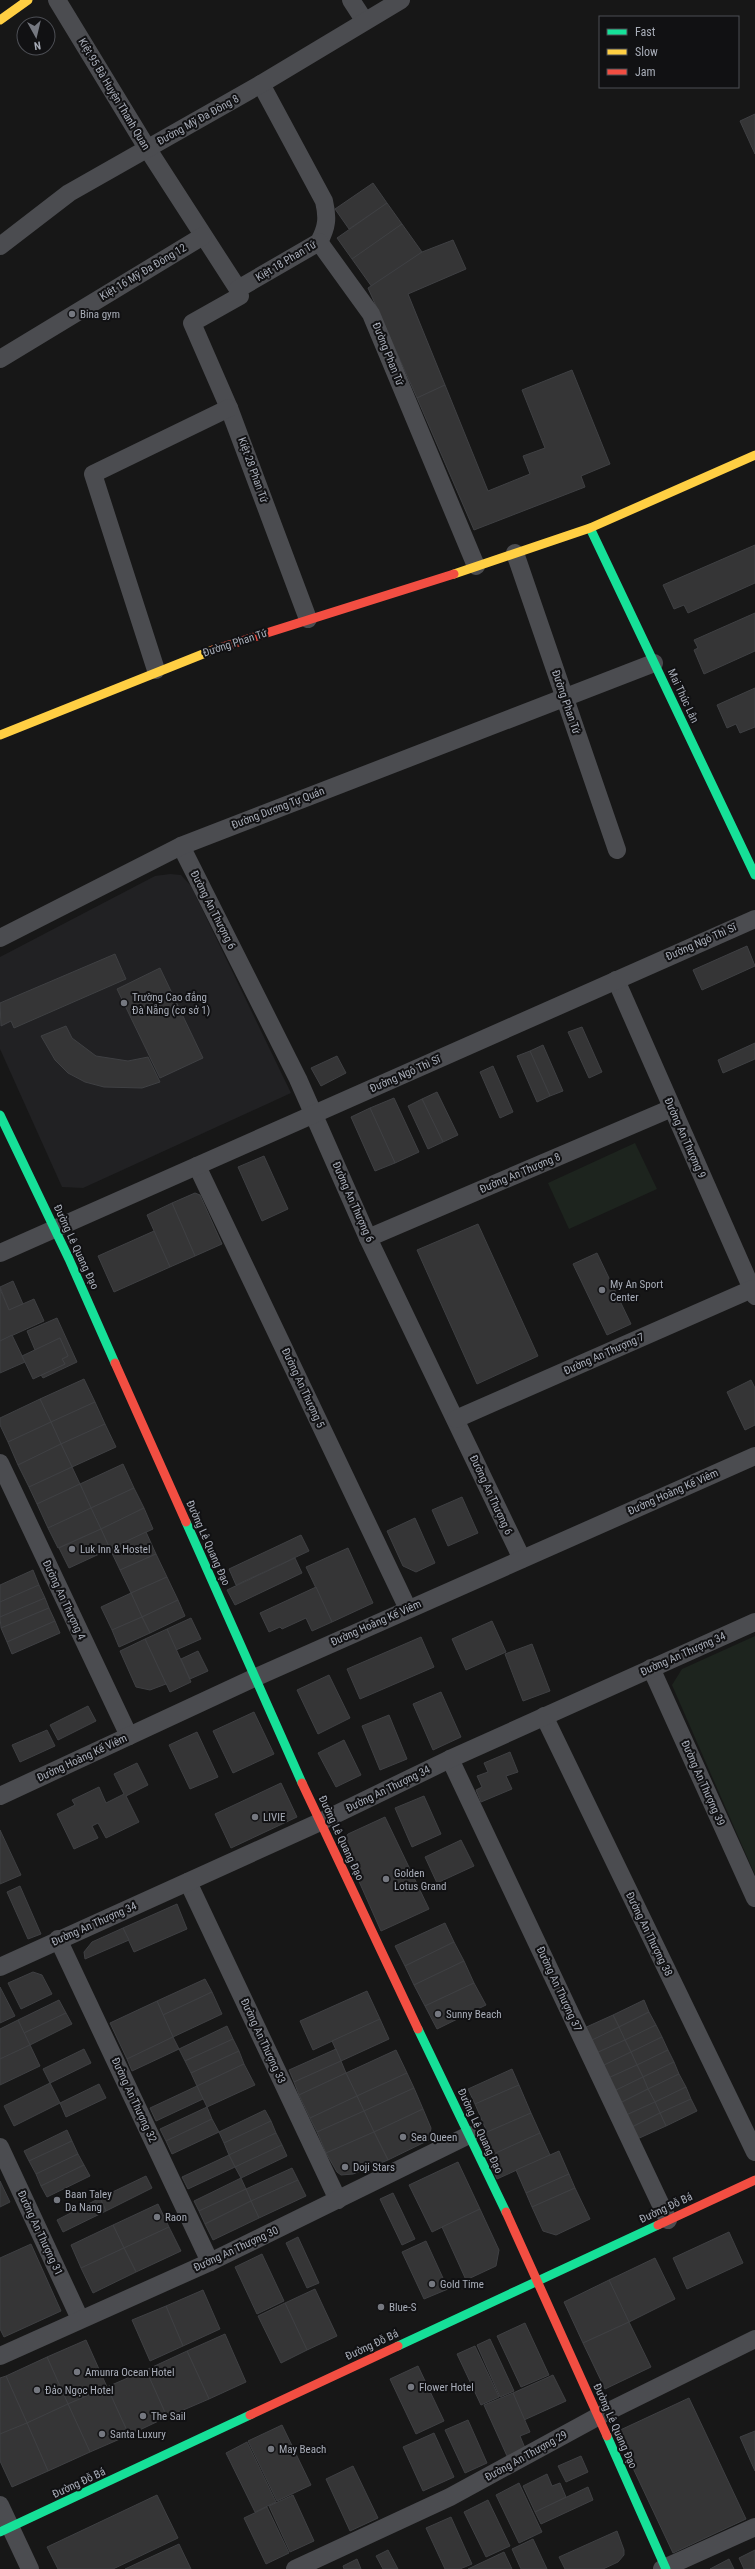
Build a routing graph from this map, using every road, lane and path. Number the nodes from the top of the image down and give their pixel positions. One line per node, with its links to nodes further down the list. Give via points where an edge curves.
1 (28, 0): 5 (street)
2 (57, 0): 8 (street, Kiệt 95 Bà Huyện Thanh Quan)
3 (351, 0): 6 (street)
4 (402, 0): 6 (street, Đường Mỹ Đa Đông 8)
5 (0, 20)
6 (364, 20): 7 (street, Đường Mỹ Đa Đông 8)
7 (261, 84): 8 (street, Đường Mỹ Đa Đông 8); 10 (street, Kiệt 18 Phan Tứ, via 324,201 328,216 326,229)
8 (147, 148): 9 (street, Kiệt 95 Bà Huyện Thanh Quan); 11 (street, Đường Mỹ Đa Đông 8, via 68,193)
9 (203, 236): 12 (street, Kiệt 95 Bà Huyện Thanh Quan); 14 (street, Kiệt 16 Mỹ Đa Đông 12)
10 (319, 242): 12 (street, Kiệt 18 Phan Tứ); 19 (street, Đường Phan Tứ, via 371,314)
11 (0, 246)
12 (238, 289): 13 (street, Kiệt 18 Phan Tứ, via 240,296)
13 (192, 323): 15 (street, Kiệt 28 Phan Tứ)
14 (0, 359)
15 (229, 408): 20 (street, Kiệt 28 Phan Tứ); 22 (street, via 93,474)
16 (755, 455): 17 (street, Đường Phan Tứ)
17 (590, 528): 18 (street, Đường Phan Tứ); 21 (street, Mai Thúc Lân)
18 (515, 553): 19 (street, Đường Phan Tứ); 23 (street, Đường Phan Tứ)
19 (476, 566): 20 (street, Đường Phan Tứ)
20 (308, 619): 22 (street, Đường Phan Tứ)
21 (654, 663): 23 (street, Đường Dương Tự Quán); 27 (street, Mai Thúc Lân)
22 (156, 670): 24 (street, Đường Phan Tứ)
23 (564, 696): 25 (street, Đường Dương Tự Quán); 26 (street, Đường Phan Tứ)
24 (0, 735)
25 (181, 846): 29 (street, Đường Dương Tự Quán); 32 (street, Đường An Thượng 6)
26 (617, 850)
27 (755, 875)
28 (755, 918): 30 (street, Đường Ngô Thì Sĩ)
29 (0, 938)
30 (616, 980): 31 (street, Đường An Thượng 9); 32 (street, Đường Ngô Thì Sĩ)
31 (672, 1108): 36 (street, Đường An Thượng 8); 38 (street, Đường An Thượng 9)
32 (314, 1114): 34 (street, Đường Ngô Thì Sĩ); 36 (street, Đường An Thượng 6)
33 (0, 1116): 35 (street, Đường Lê Quang Đạo)
34 (197, 1166): 35 (street, Đường Ngô Thì Sĩ); 43 (street, Đường An Thượng 5)
35 (56, 1229): 37 (street, Đường Ngô Thì Sĩ); 46 (street, Đường Lê Quang Đạo)
36 (368, 1238): 39 (street, Đường An Thượng 6)
37 (0, 1253)
38 (753, 1292): 39 (street, Đường An Thượng 7)
39 (456, 1419): 42 (street, Đường An Thượng 6)
40 (755, 1456): 42 (street, Đường Hoàng Kế Viêm)
41 (0, 1463): 48 (street, Đường An Thượng 4)
42 (522, 1559): 43 (street, Đường Hoàng Kế Viêm)
43 (408, 1610): 46 (street, Đường Hoàng Kế Viêm)
44 (755, 1622): 45 (street, Đường An Thượng 34)
45 (651, 1668): 47 (street, Đường An Thượng 34); 53 (street, Đường An Thượng 39)
46 (254, 1678): 48 (street, Đường Hoàng Kế Viêm); 51 (street, Đường Lê Quang Đạo)
47 (544, 1716): 49 (street, Đường An Thượng 34); 58 (street, Đường An Thượng 38)
48 (129, 1736): 50 (street, Đường Hoàng Kế Viêm)
49 (450, 1759): 51 (street, Đường An Thượng 34); 61 (street, Đường An Thượng 37)
50 (1, 1792)
51 (320, 1822): 52 (street, Đường An Thượng 34); 56 (street, Đường Lê Quang Đạo)
52 (188, 1882): 54 (street, Đường An Thượng 34); 60 (street, Đường An Thượng 33)
53 (755, 1898)
54 (58, 1939): 55 (street, Đường An Thượng 34); 62 (street, Đường An Thượng 32)
55 (0, 1967)
56 (469, 2135): 60 (street, Đường An Thượng 30); 63 (street, Đường Lê Quang Đạo)
57 (0, 2147): 64 (street, Đường An Thượng 31)
58 (755, 2152)
59 (755, 2180): 61 (street, Đường Đỗ Bá)
60 (338, 2200): 62 (street, Đường An Thượng 30)
61 (668, 2220): 63 (street, Đường Đỗ Bá)
62 (210, 2262): 64 (street, Đường An Thượng 30)
63 (538, 2280): 67 (street, Đường Lê Quang Đạo); 70 (street, Đường Đỗ Bá)
64 (80, 2319): 66 (street, Đường An Thượng 30)
65 (755, 2338): 67 (street, Đường An Thượng 29)
66 (0, 2356)
67 (597, 2417): 71 (street, Đường Lê Quang Đạo); 73 (street, Đường An Thượng 29, via 450,2497)
68 (0, 2505): 70 (street)
69 (755, 2527): 71 (street)
70 (5, 2530): 72 (street)
71 (664, 2568)
72 (30, 2569)
73 (295, 2569)

